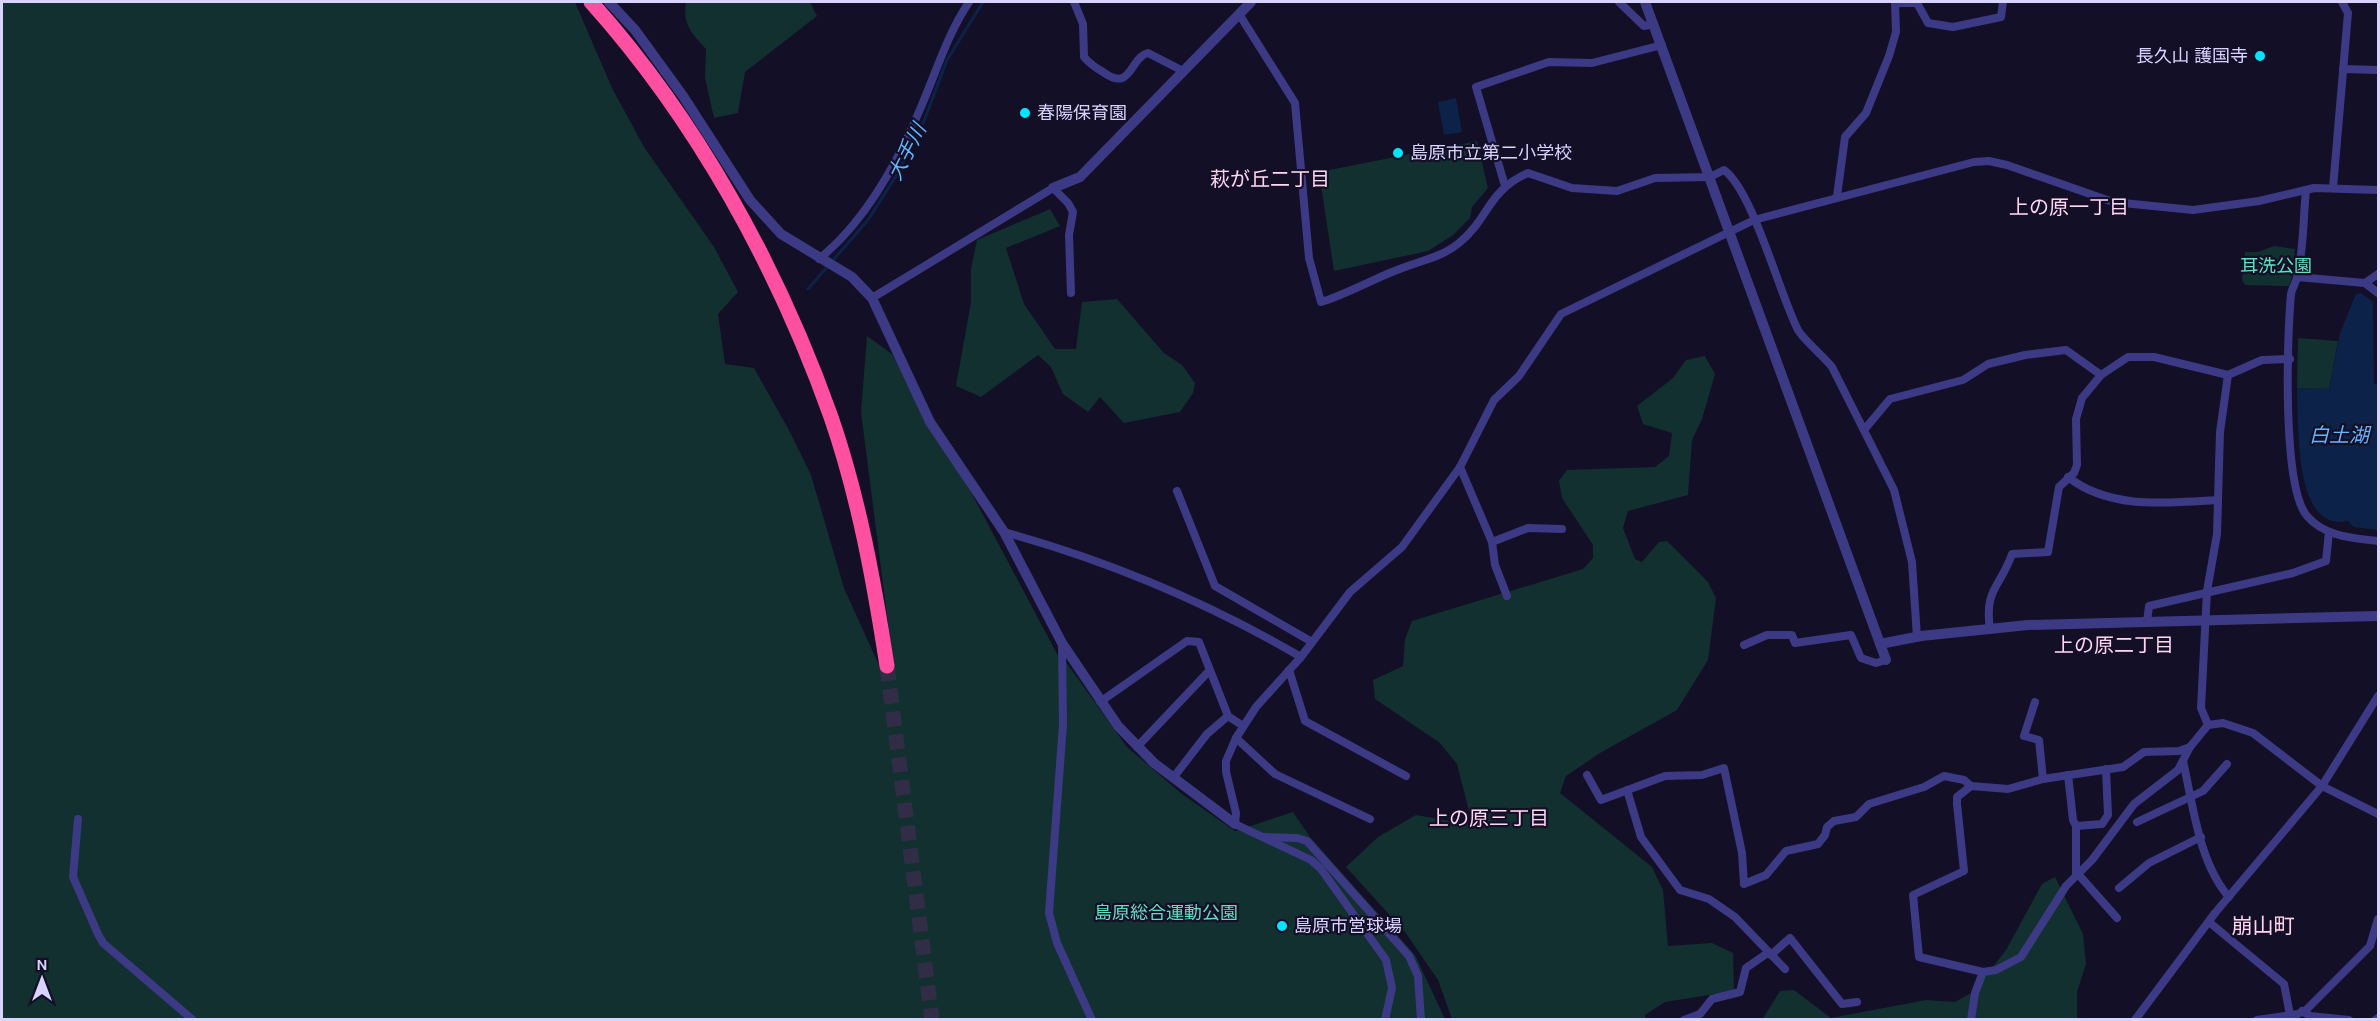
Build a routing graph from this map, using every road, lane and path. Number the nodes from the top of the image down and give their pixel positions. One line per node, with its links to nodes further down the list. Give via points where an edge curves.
1 (591, 2): 59 (highway, via 688,130 725,189 796,330 831,418 852,489 868,552)
2 (609, 2): 26 (street, via 635,30 683,96 750,200 781,234)
3 (969, 2): 26 (street, via 952,27 922,106 891,169 840,242)
4 (1074, 2): 15 (street, via 1083,24 1084,57 1110,78 1128,75 1145,53)
5 (1251, 2): 11 (street)
6 (1619, 2): 12 (street, via 1644,26)
7 (1645, 2): 12 (street)
8 (1895, 2): 9 (street, via 1917,3 1928,23 1953,27 2001,17); 23 (street, via 1896,32 1889,57 1866,113 1845,137)
9 (2003, 2)
10 (2342, 2): 14 (street, via 2348,13)
11 (1239, 14): 15 (street); 18 (street, via 1295,103 1310,258 1321,302 1438,256 1458,244)
12 (1654, 24): 13 (street)
13 (1662, 45): 17 (street); 18 (street, via 1592,63 1549,62 1476,87)
14 (2343, 69): 16 (street); 20 (street)
15 (1183, 70): 19 (street, via 1080,177)
16 (2379, 70)
17 (1710, 177): 18 (street, via 1655,178 1617,191 1572,188 1528,173); 24 (street, via 1724,170 1732,176); 25 (street)
18 (1505, 186)
19 (1053, 188): 30 (street, via 1072,212); 32 (street)
20 (2333, 188): 21 (street); 22 (street)
21 (2306, 190): 23 (street, via 2193,210 2113,202 1989,161 1943,168); 28 (street)
22 (2379, 190)
23 (1838, 196): 24 (street)
24 (1754, 220): 25 (street); 36 (street, via 1799,332 1832,367)
25 (1730, 232): 37 (street, via 1561,314 1519,376 1494,400); 55 (street)
26 (822, 260): 32 (street, via 852,277)
27 (2379, 274): 29 (street)
28 (2297, 277): 29 (street); 33 (street, via 2292,292)
29 (2365, 283): 31 (street)
30 (1071, 293)
31 (2379, 293)
32 (872, 298): 42 (street, via 930,422)
33 (2290, 359): 35 (street, via 2262,360); 43 (street, via 2289,431 2298,504)
34 (2101, 375): 35 (street, via 2128,357 2154,357); 36 (street, via 2066,350 2025,355 1988,364 1963,380 1890,399); 38 (street, via 2082,398 2076,419 2077,465)
35 (2228, 375): 40 (street, via 2222,409)
36 (1864, 430): 52 (street, via 1894,490 1912,562)
37 (1461, 467): 45 (street); 53 (street, via 1402,548 1350,592)
38 (2068, 477): 40 (street, via 2084,490 2125,501); 51 (street, via 2059,487 2048,552 2012,554 1988,602)
39 (1177, 491): 53 (street, via 1215,586)
40 (2218, 500): 46 (street, via 2217,534)
41 (1562, 529): 45 (street, via 1528,528)
42 (1004, 532): 54 (street); 57 (street, via 1072,551 1183,595 1245,624)
43 (2329, 532): 44 (street); 46 (street, via 2326,561 2293,573)
44 (2379, 541)
45 (1492, 542): 47 (street, via 1495,565)
46 (2206, 591): 49 (street); 50 (street, via 2149,606)
47 (1507, 596)
48 (2379, 616): 49 (street)
49 (2205, 620): 50 (street); 66 (street, via 2201,708)
50 (2147, 622): 51 (street)
51 (1990, 629): 52 (street)
52 (1917, 637): 55 (street)
53 (1312, 642): 57 (street)
54 (1062, 643): 63 (street); 103 (street, via 1063,724 1050,913 1057,943)
55 (1880, 644): 58 (street)
56 (1744, 645): 58 (street, via 1767,635 1792,635 1795,643 1851,635 1861,658 1876,663)
57 (1301, 657): 60 (street)
58 (1886, 660)
59 (887, 666)
60 (1289, 670): 67 (street); 76 (street, via 1305,721)
61 (1209, 672): 63 (street, via 1200,642 1187,640); 65 (street); 69 (street)
62 (2379, 696): 80 (street)
63 (1100, 702): 69 (street)
64 (2035, 702): 78 (street, via 2025,736 2039,740)
65 (1228, 716): 67 (street); 77 (street, via 1207,735)
66 (2208, 724): 70 (street); 80 (street, via 2223,723 2253,733)
67 (1243, 726): 68 (street)
68 (1236, 738): 85 (street, via 1275,774); 87 (street, via 1226,761 1236,813)
69 (1137, 747): 77 (street)
70 (2190, 747): 71 (street); 73 (street, via 2144,752 2123,767)
71 (2183, 761): 82 (street); 91 (street, via 2178,770 2134,804)
72 (2227, 764): 82 (street, via 2204,791)
73 (2106, 770): 75 (street); 88 (street, via 2108,815 2102,824)
74 (1587, 775): 81 (street, via 1601,800)
75 (2068, 775): 78 (street); 88 (street)
76 (1406, 776)
77 (1173, 778): 87 (street)
78 (2043, 779): 79 (street, via 2008,789)
79 (1971, 786): 81 (street, via 1964,780 1944,776 1924,787 1869,804 1856,816 1827,827 1818,844 1786,851 1766,875 1744,884 1742,853 1724,768 1702,775 1665,776); 99 (street, via 1957,797 1964,871 1913,895 1919,957)
80 (2322, 786): 83 (street); 93 (street)
81 (1627, 790): 97 (street, via 1641,837 1680,890 1709,898 1735,917)
82 (2191, 797): 86 (street); 90 (street)
83 (2379, 814)
84 (78, 819): 102 (street, via 73,877 103,943)
85 (1370, 819)
86 (2137, 822)
87 (1234, 824): 89 (street)
88 (2076, 826): 91 (street)
89 (1259, 837): 104 (street, via 1299,853 1321,869 1386,960 1392,988); 105 (street, via 1296,838 1312,845 1409,956 1418,976)
90 (2201, 837): 92 (street, via 2149,863); 93 (street, via 2205,860 2216,883)
91 (2077, 874): 94 (street); 99 (street, via 2055,901 2021,957)
92 (2119, 888)
93 (2229, 897): 96 (street)
94 (2117, 918)
95 (2379, 919): 101 (street, via 2370,946)
96 (2209, 922): 101 (street, via 2284,984); 108 (street)
97 (1770, 954): 98 (street); 100 (street, via 1790,938 1842,1004); 106 (street, via 1746,968 1740,992 1712,999 1700,1014)
98 (1785, 969)
99 (1983, 972): 107 (street)
100 (1857, 1002)
101 (2297, 1015): 109 (street); 110 (street)
102 (193, 1020)
103 (1092, 1020)
104 (1386, 1020)
105 (1420, 1020)
106 (1684, 1020)
107 (1971, 1020)
108 (2135, 1020)
109 (2257, 1020)
110 (2349, 1020)

